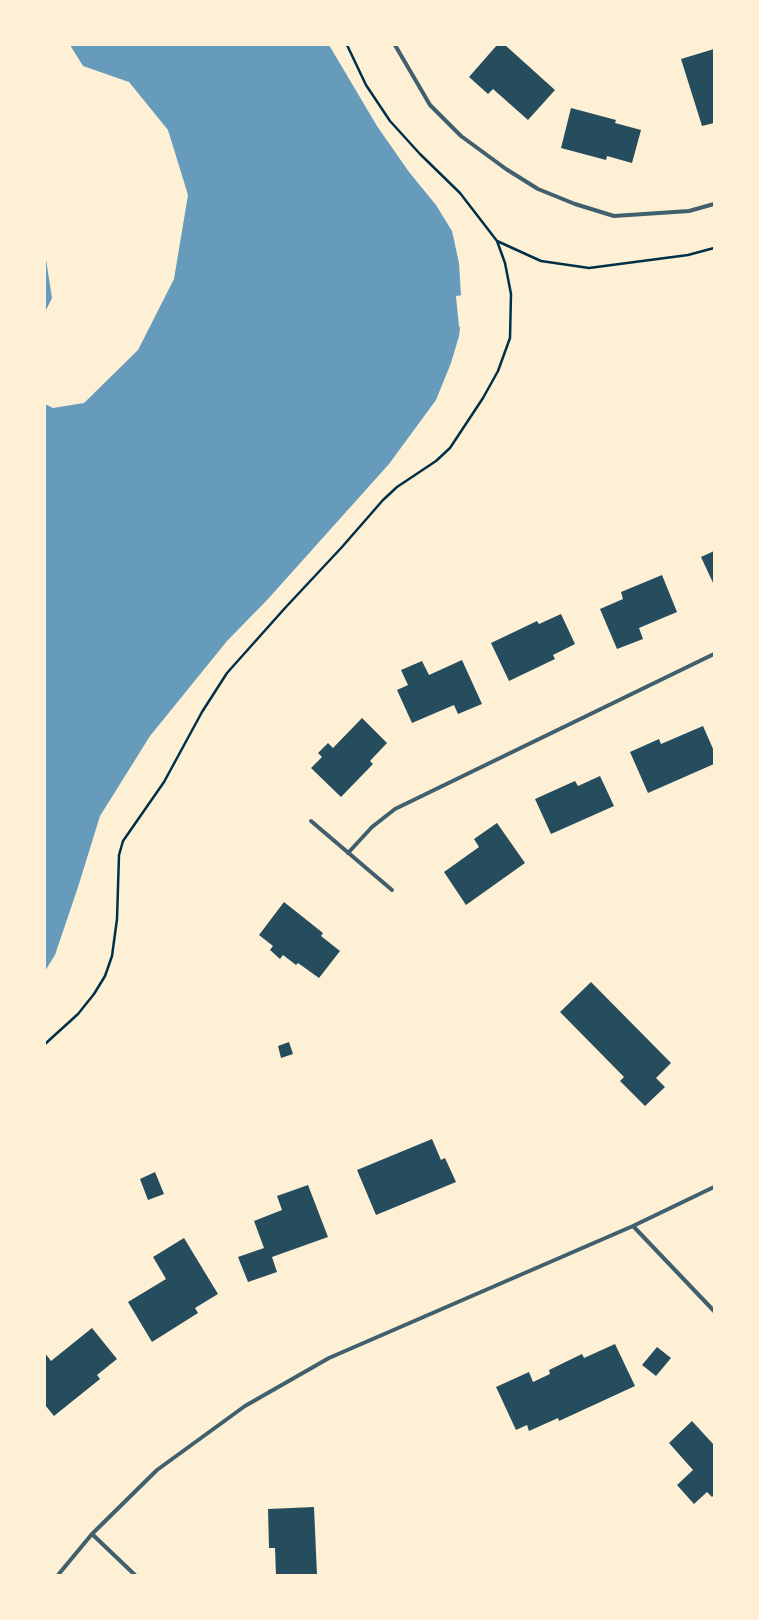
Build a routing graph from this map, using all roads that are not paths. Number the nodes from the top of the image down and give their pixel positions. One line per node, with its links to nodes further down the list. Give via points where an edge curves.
1 (395, 45): 2 (street, via 430,105 461,136 538,189 614,216 689,211)
2 (714, 204)
3 (714, 654): 5 (street, via 395,809 372,827)
4 (311, 821): 5 (street)
5 (348, 853): 6 (street)
6 (392, 890)
7 (714, 1187): 8 (street)
8 (633, 1226): 9 (street); 10 (street, via 329,1358 245,1406 157,1470)
9 (714, 1311)
10 (92, 1534): 11 (street); 12 (street)
11 (58, 1575)
12 (135, 1575)

